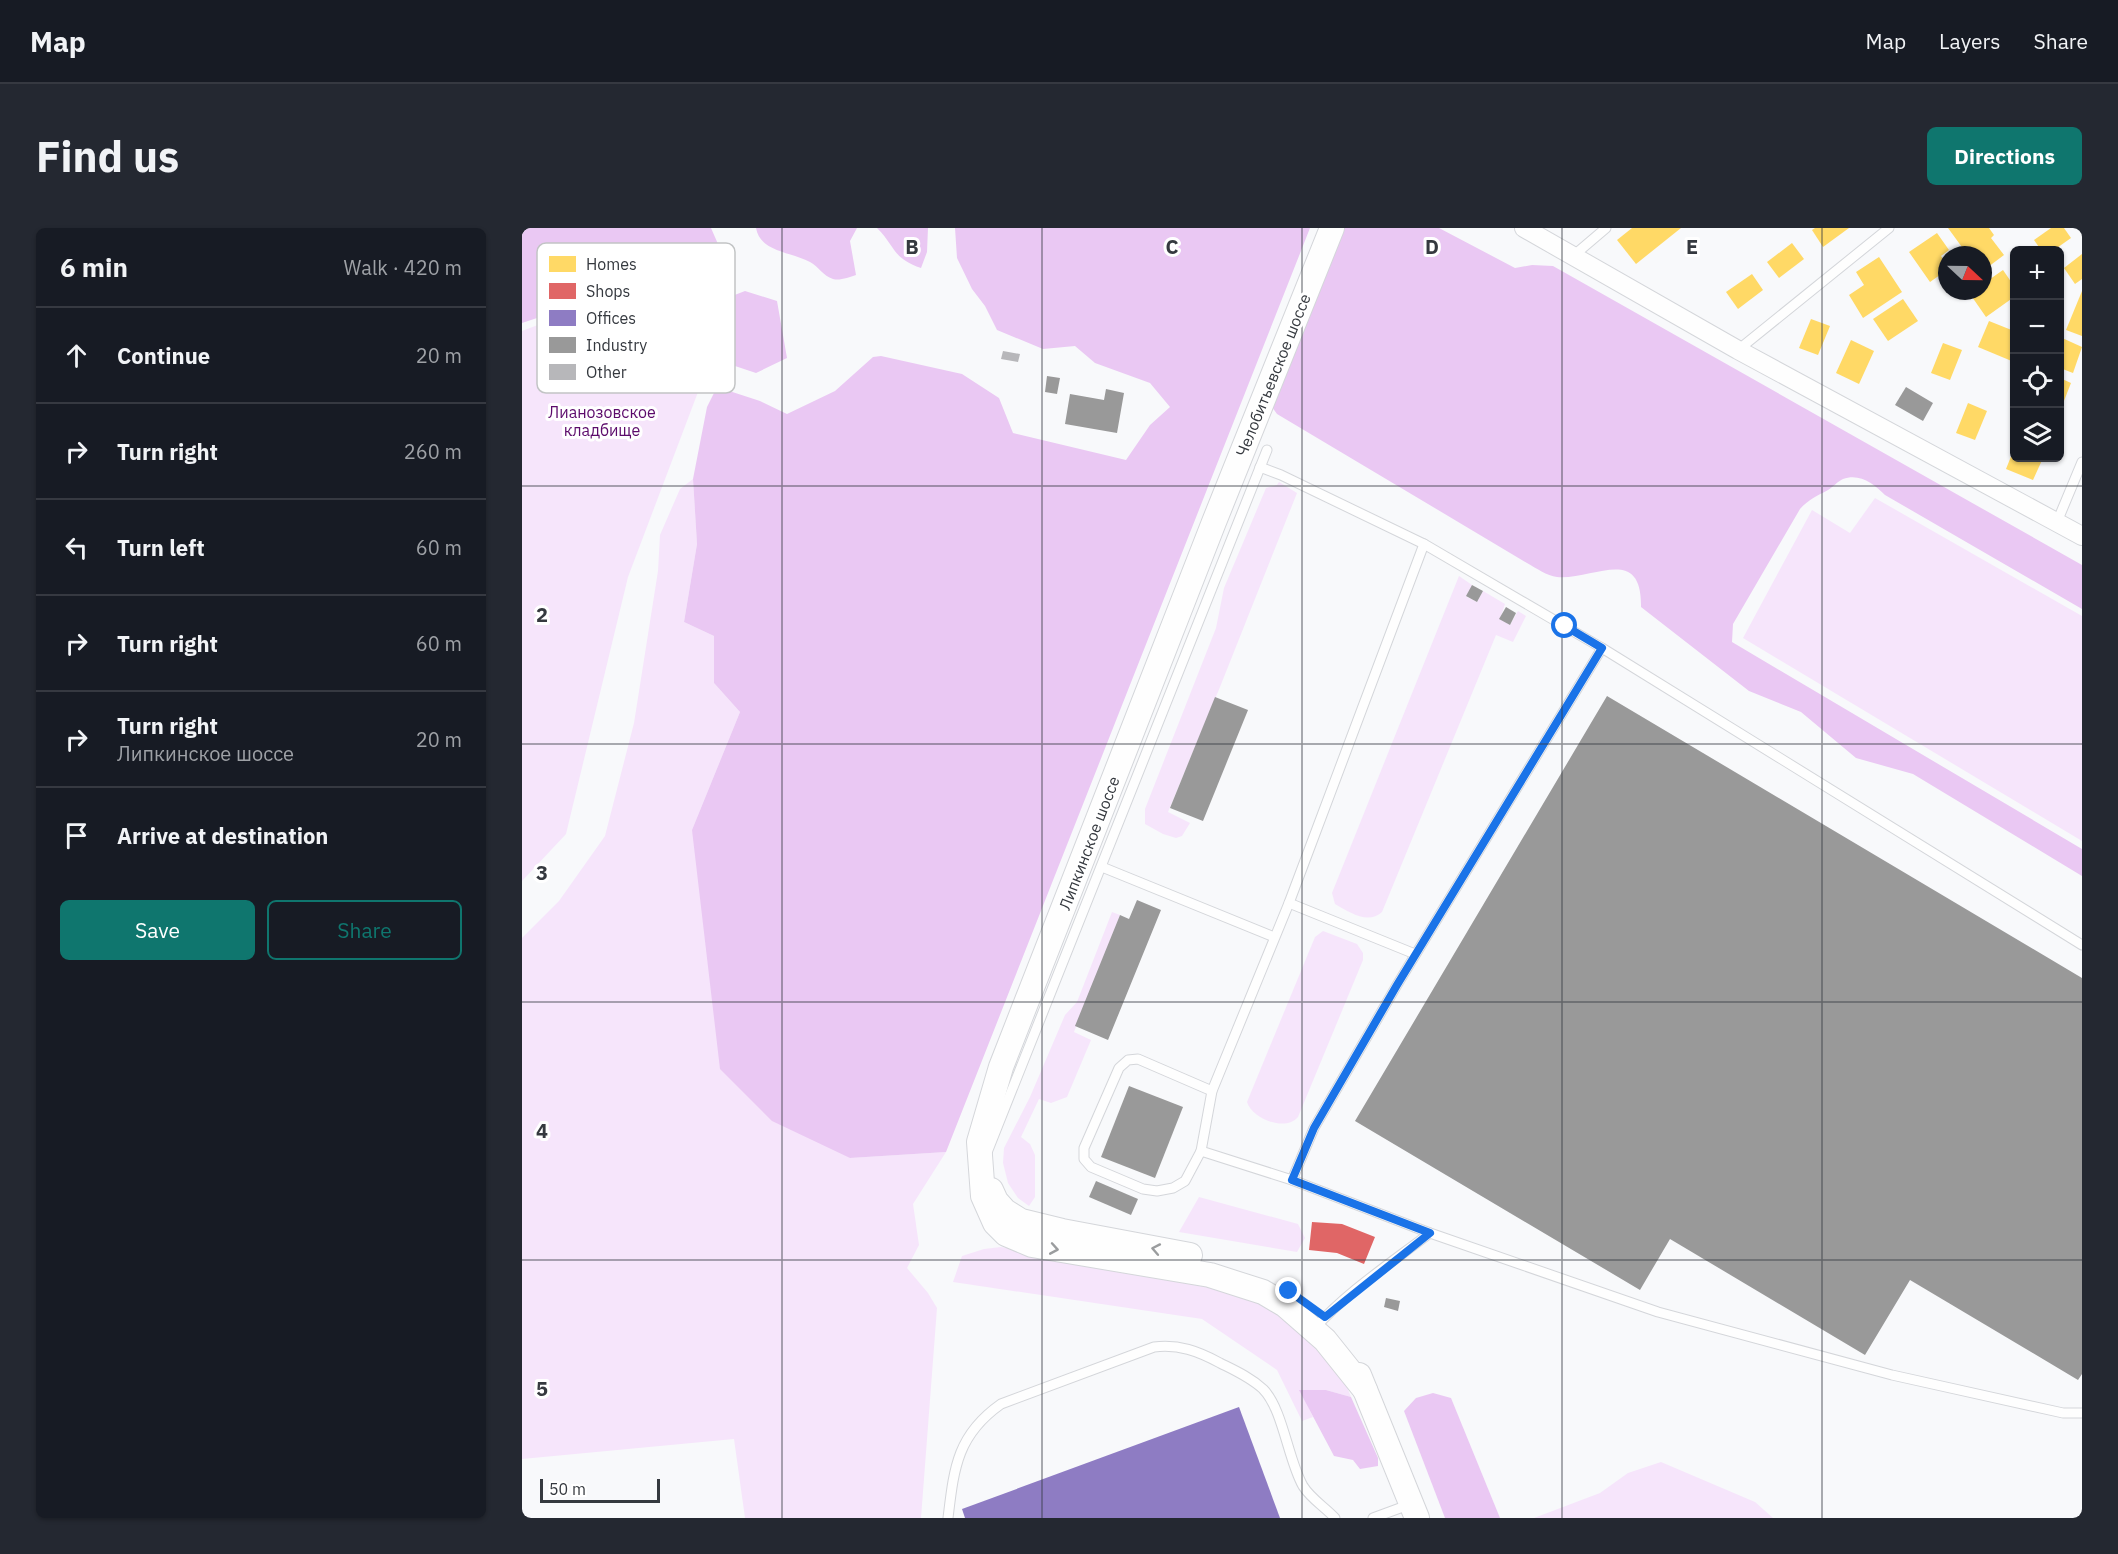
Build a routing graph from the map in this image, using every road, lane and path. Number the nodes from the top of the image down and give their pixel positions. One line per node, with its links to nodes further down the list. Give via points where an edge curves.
1 (1332, 228): 10 (street, Челобитьевское шоссе)
2 (1524, 228): 5 (street)
3 (1606, 228): 5 (lane)
4 (1883, 230): 6 (lane)
5 (1572, 256): 6 (street)
6 (1738, 350): 11 (street)
7 (1267, 450): 9 (lane)
8 (2082, 462): 11 (lane)
9 (1260, 467): 13 (lane); 15 (lane)
10 (1214, 522): 22 (street, Липкинское шоссе, via 1001,1067 979,1142)
11 (2057, 522): 12 (street)
12 (2082, 536)
13 (1424, 544): 14 (lane); 16 (lane)
14 (1602, 648): 18 (lane); 19 (lane)
15 (1102, 867): 17 (lane); 22 (lane)
16 (1289, 903): 17 (lane); 19 (lane)
17 (1274, 938): 20 (lane)
18 (2082, 945)
19 (1415, 954): 23 (lane, via 1314,1128)
20 (1212, 1091): 21 (lane); 21 (lane, via 1138,1059 1128,1060 1119,1068 1084,1148 1084,1160 1091,1167 1157,1191 1185,1181)
21 (1201, 1151): 23 (lane)
22 (981, 1168): 24 (street, Липкинское шоссе, via 983,1196); 25 (street, Липкинское шоссе, via 996,1201 1005,1210 1021,1221)
23 (1292, 1180): 26 (lane)
24 (989, 1211): 25 (street, via 1021,1227); 27 (street, Липкинское шоссе, one-way to 27, via 1006,1234 1026,1243 1233,1281 1263,1292)
25 (1046, 1228): 27 (street, Липкинское шоссе, one-way to 25, via 1289,1291 1237,1267)
26 (1430, 1233): 27 (lane); 28 (lane, via 1658,1312 1892,1375 2063,1413)
27 (1319, 1323): 29 (street, Липкинское шоссе, via 1325,1340 1365,1390)
28 (2082, 1413)
29 (1414, 1511): 32 (lane)
30 (948, 1518): 31 (lane, via 954,1473 962,1449 990,1412 1001,1404 1154,1347 1170,1345 1207,1356 1250,1378 1264,1390 1302,1485)
31 (1335, 1518)
32 (1373, 1518)

